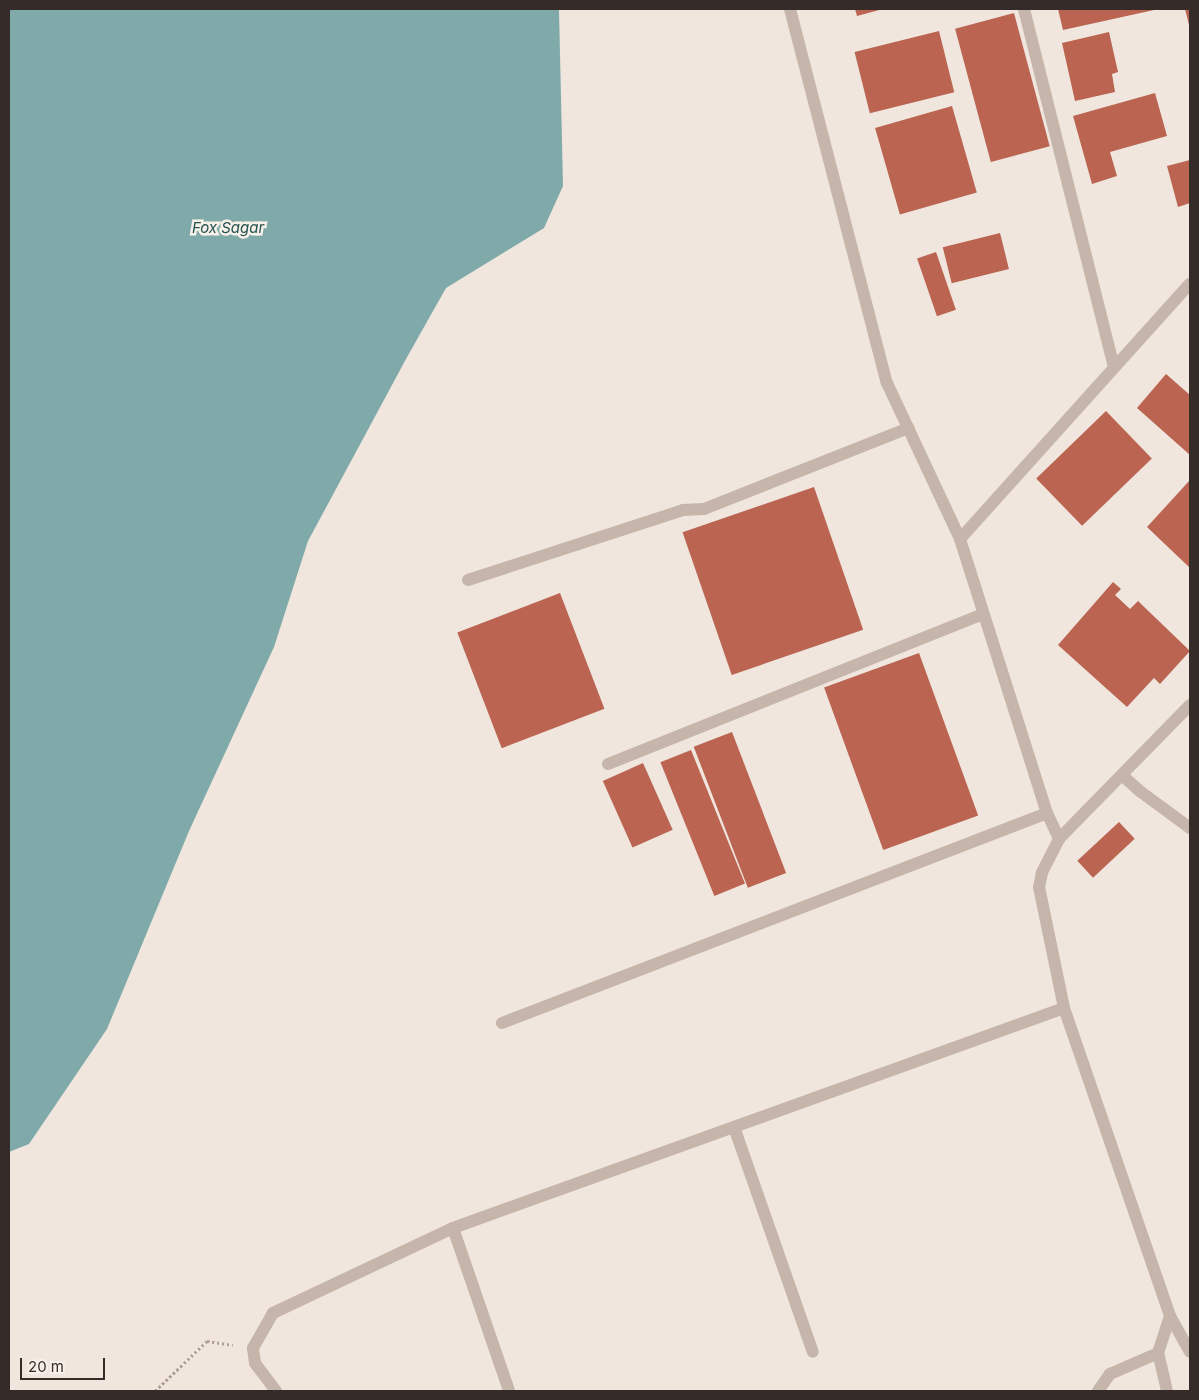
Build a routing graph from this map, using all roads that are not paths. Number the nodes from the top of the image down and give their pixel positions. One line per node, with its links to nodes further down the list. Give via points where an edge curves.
1 (790, 9): 5 (lane, via 887,383)
2 (1024, 9): 4 (lane)
3 (1190, 284): 4 (lane)
4 (1114, 366): 6 (lane)
5 (909, 428): 6 (lane); 7 (lane, via 704,509 683,510)
6 (960, 539): 8 (lane)
7 (468, 580)
8 (983, 614): 10 (lane); 12 (lane)
9 (1190, 705): 11 (lane)
10 (608, 764)
11 (1123, 776): 13 (lane); 14 (lane)
12 (1048, 813): 14 (lane); 16 (lane)
13 (1190, 828)
14 (1059, 840): 15 (lane, via 1039,886)
15 (1064, 1008): 17 (lane); 19 (lane)
16 (502, 1023)
17 (734, 1127): 18 (lane); 20 (lane)
18 (453, 1228): 23 (lane, via 273,1313 253,1348 255,1363); 24 (lane)
19 (1170, 1316): 21 (lane); 22 (lane)
20 (813, 1352)
21 (1190, 1352)
22 (1158, 1353): 25 (lane, via 1110,1374); 26 (lane)
23 (276, 1391)
24 (509, 1391)
25 (1098, 1391)
26 (1167, 1391)

